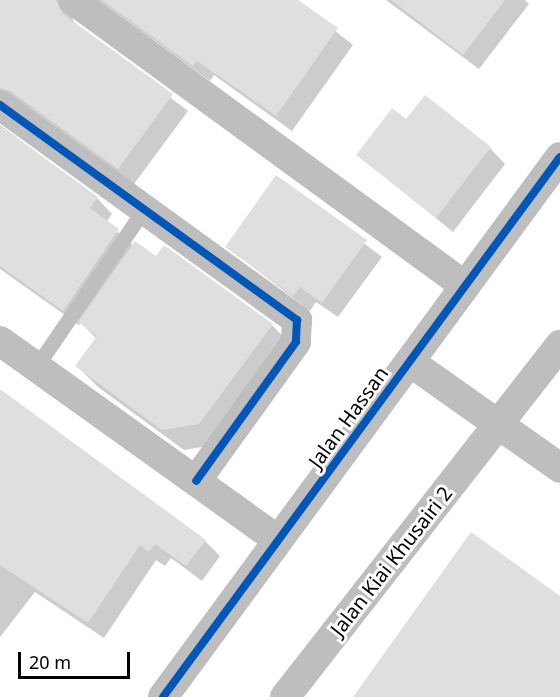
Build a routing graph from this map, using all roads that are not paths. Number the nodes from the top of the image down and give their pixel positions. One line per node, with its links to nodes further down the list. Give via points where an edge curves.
1 (73, 0): 5 (street)
2 (0, 105): 4 (street)
3 (560, 157): 5 (street, Jalan Hassan)
4 (145, 208): 9 (lane); 12 (street, via 290,311 300,331)
5 (465, 286): 8 (street, Jalan Hassan)
6 (0, 341): 9 (street)
7 (560, 345): 10 (street, Jalan Kiai Khusairi 2)
8 (410, 362): 10 (street); 13 (street, Jalan Hassan)
9 (36, 367): 12 (street)
10 (498, 424): 11 (street); 15 (street, Jalan Kiai Khusairi 2)
11 (560, 468)
12 (196, 481): 13 (street)
13 (278, 540): 14 (street, Jalan Hassan)
14 (163, 697)
15 (285, 697)

